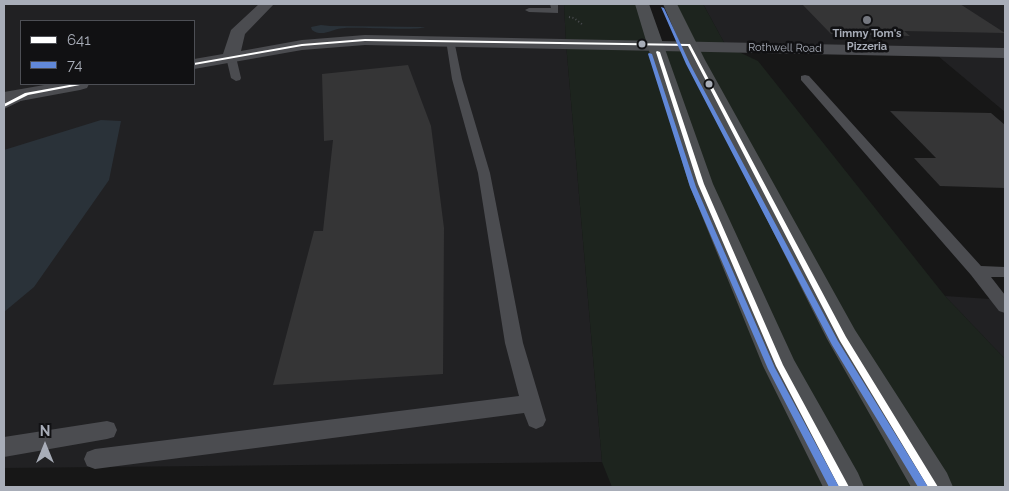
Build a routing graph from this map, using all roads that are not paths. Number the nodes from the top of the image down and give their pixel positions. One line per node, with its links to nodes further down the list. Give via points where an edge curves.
1 (267, 4): 10 (street, via 237,33)
2 (554, 4): 5 (lane, via 554,11)
3 (642, 4): 7 (main road)
4 (670, 4): 8 (main road)
5 (529, 10)
6 (450, 40): 7 (street, Rothwell Road); 10 (street, Rothwell Road, via 366,40 302,45); 23 (lane, via 457,79 484,173 514,343 533,412)
7 (656, 45): 8 (street, Rothwell Road); 24 (main road, via 701,184 780,366)
8 (689, 45): 9 (street, Rothwell Road); 25 (main road, via 843,339)
9 (1005, 53)
10 (231, 57): 11 (street, Rothwell Road); 12 (lane)
11 (195, 64)
12 (236, 78)
13 (805, 78): 18 (lane)
14 (75, 85): 15 (street)
15 (27, 94): 16 (street); 17 (lane)
16 (4, 98)
17 (4, 106)
18 (977, 271): 19 (lane); 20 (lane)
19 (1005, 272)
20 (1005, 307)
21 (107, 430): 22 (lane)
22 (4, 447)
23 (95, 459)
24 (844, 487)
25 (933, 487)

